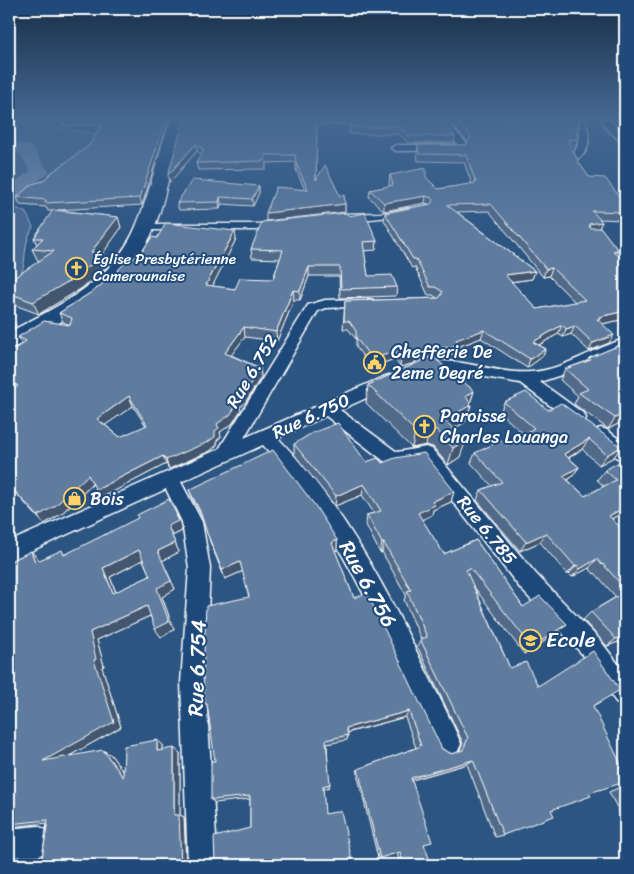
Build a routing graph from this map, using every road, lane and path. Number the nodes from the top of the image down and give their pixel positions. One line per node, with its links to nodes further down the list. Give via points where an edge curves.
1 (166, 160): 5 (highway)
2 (416, 210): 3 (street)
3 (328, 220)
4 (290, 224): 5 (street)
5 (145, 227): 7 (highway, via 135,250 109,280 75,304)
6 (383, 302): 12 (street, Rue 6.752, via 324,304 313,308)
7 (9, 341)
8 (625, 344): 9 (street, Rue 6.750, via 558,371)
9 (524, 378): 10 (street, Rue 6.750, via 452,366 424,367); 13 (street)
10 (328, 409): 11 (street, Rue 6.750); 16 (street, Rue 6.785, via 395,460 426,454 528,581 591,647)
11 (266, 437): 12 (street, Rue 6.750); 17 (street, Rue 6.756, via 311,488 357,561)
12 (225, 454): 14 (street, Rue 6.750)
13 (625, 454)
14 (169, 478): 15 (street, Rue 6.750); 20 (street, Rue 6.754, via 194,528 200,563 202,586 193,682)
15 (9, 552)
16 (625, 693)
17 (448, 744)
18 (38, 840): 19 (street)
19 (9, 843)
20 (203, 865)

